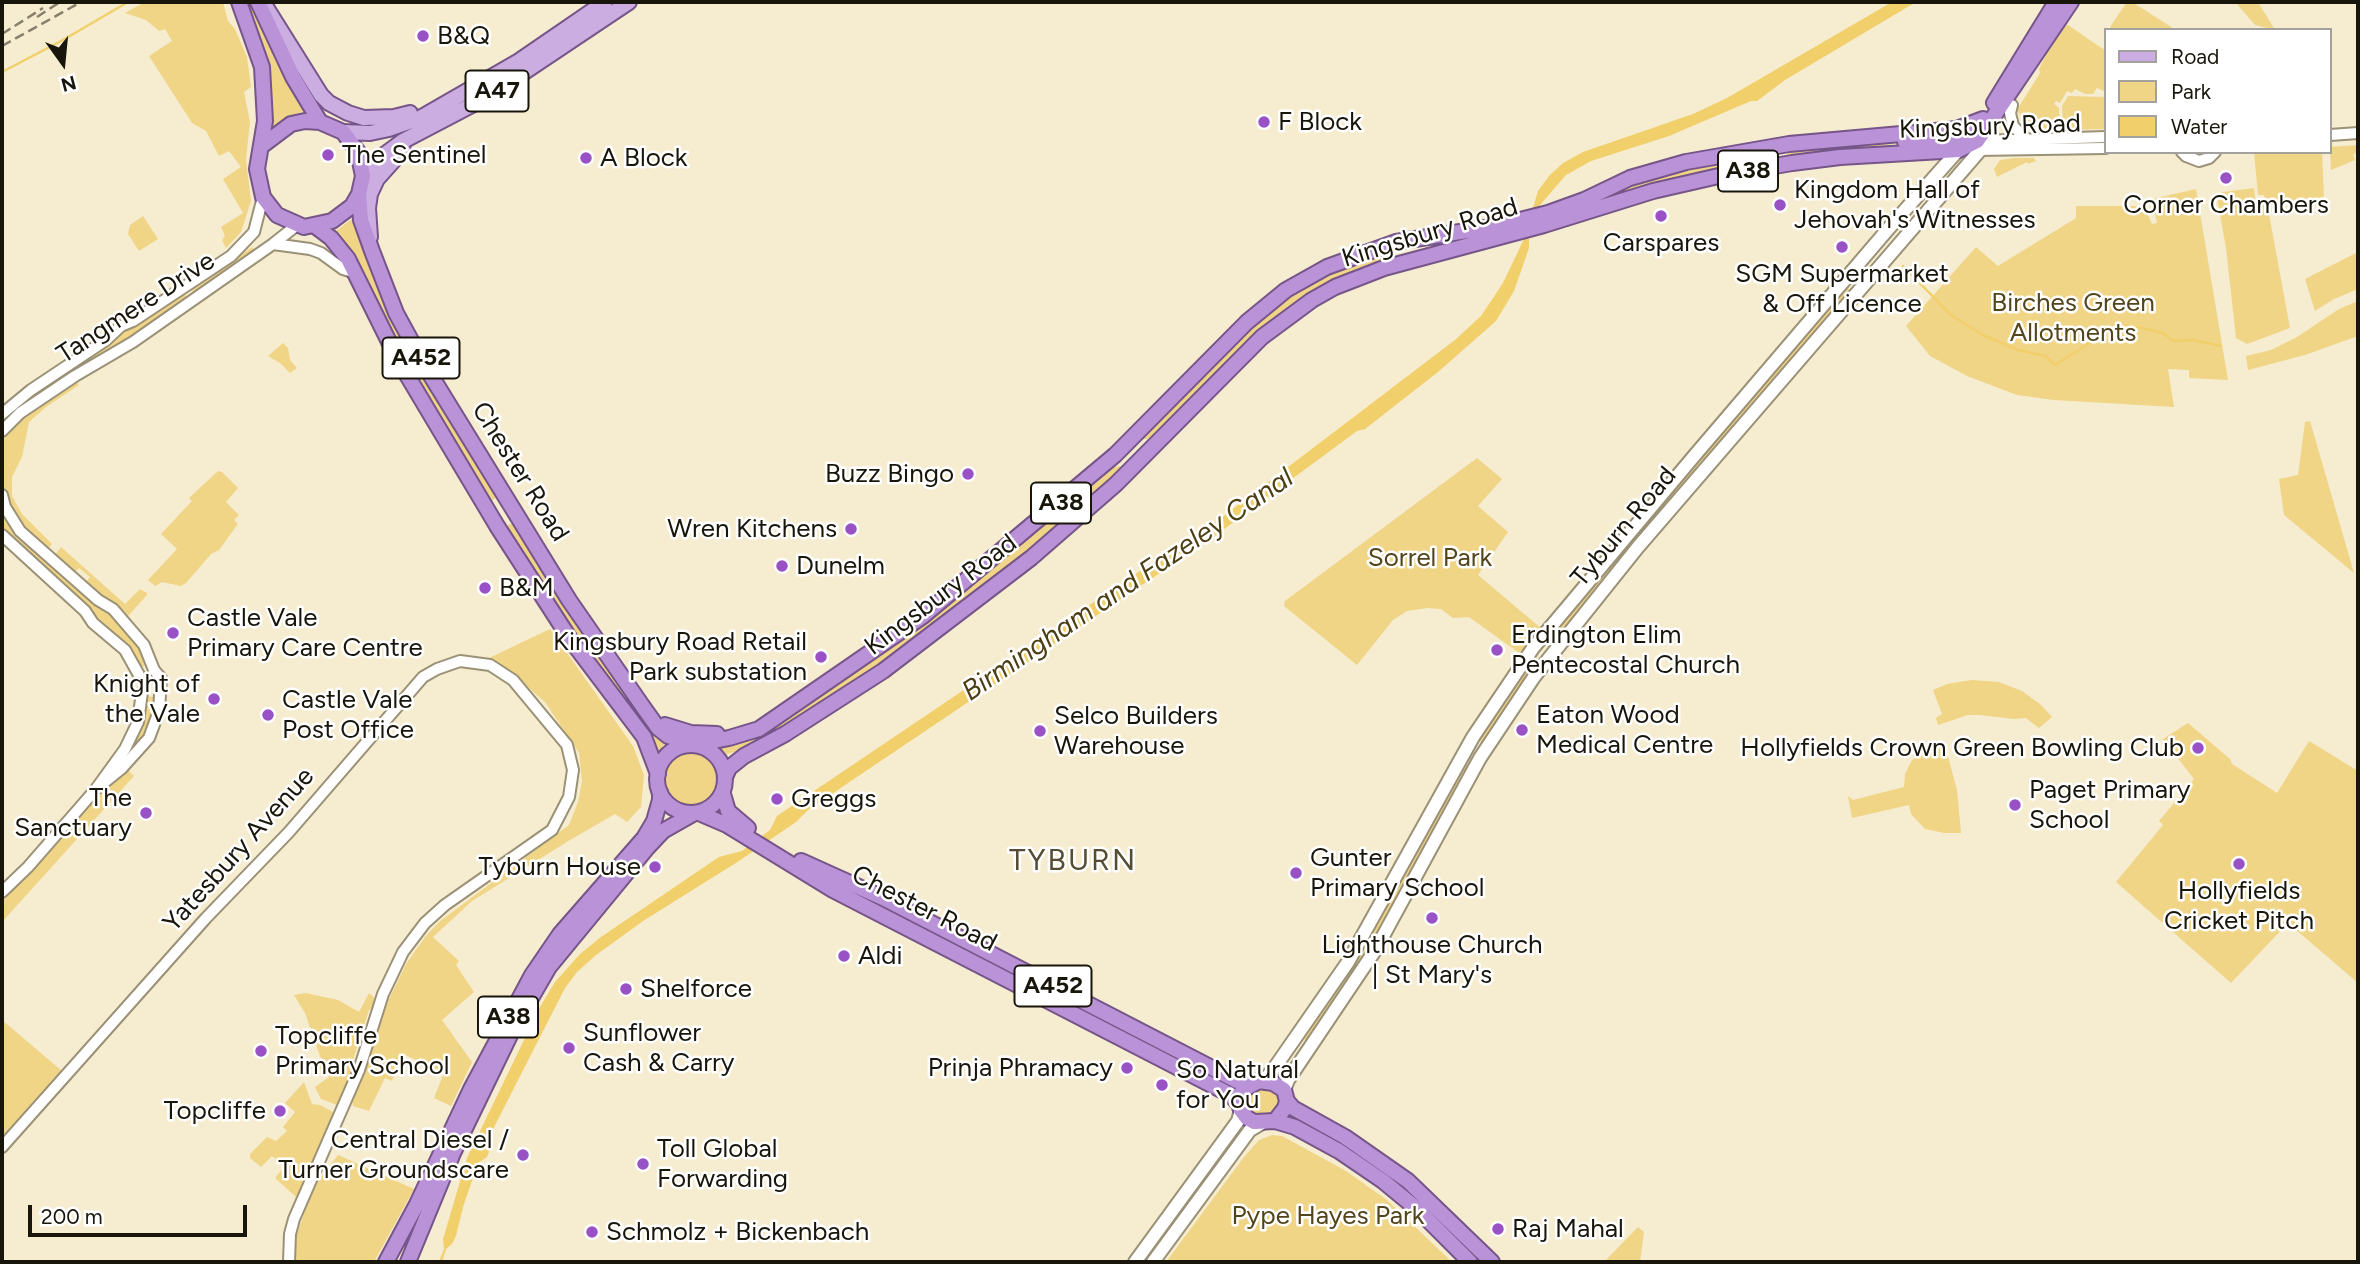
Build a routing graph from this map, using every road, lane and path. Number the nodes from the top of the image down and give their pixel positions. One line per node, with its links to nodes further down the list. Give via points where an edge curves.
1 (239, 2): 20 (highway, via 262,67)
2 (260, 2): 8 (main road, via 321,95 348,113 365,118 394,117); 12 (highway, via 293,77)
3 (605, 2): 8 (main road, A47)
4 (629, 2): 9 (main road, A47)
5 (2056, 2): 11 (highway)
6 (2071, 2): 7 (highway, Tyburn Road)
7 (2032, 61): 10 (highway); 21 (highway, Tyburn Road)
8 (461, 96): 13 (main road, A47, via 389,129)
9 (487, 97): 29 (main road, A47, via 402,141); 39 (main road, via 410,145 377,179 368,208)
10 (2012, 104): 18 (street, via 2013,126); 21 (highway)
11 (1983, 119): 17 (highway, Kingsbury Road / A38, via 1958,129); 21 (highway)
12 (320, 122): 13 (highway); 20 (highway, via 290,124)
13 (343, 132): 29 (highway, via 358,152)
14 (2358, 133): 15 (street)
15 (2332, 135)
16 (2104, 136): 18 (street, Kingsbury Road)
17 (1848, 138): 19 (highway, Kingsbury Road / A38); 21 (highway)
18 (2026, 139): 21 (street, Kingsbury Road)
19 (1789, 144): 23 (highway, Kingsbury Road / A38); 27 (highway, via 1785,158)
20 (263, 145): 32 (highway, via 257,169)
21 (1974, 145): 22 (street, Kingsbury Road); 24 (highway, Kingsbury Road / A38); 30 (main road, Tyburn Road); 37 (main road, via 1918,206); 60 (main road, Tyburn Road, via 1871,275 1571,628)
22 (2104, 148)
23 (1759, 149): 28 (highway, via 1768,158); 33 (highway, Kingsbury Road / A38, via 1656,170)
24 (1915, 152): 27 (highway, Kingsbury Road / A38); 30 (main road, via 1932,158)
25 (2186, 154): 26 (street, via 2199,161)
26 (2213, 154)
27 (1792, 163): 28 (highway, Kingsbury Road / A38)
28 (1762, 168): 33 (highway, Kingsbury Road / A38)
29 (363, 176): 31 (highway)
30 (1936, 176): 37 (main road, Tyburn Road)
31 (359, 194): 35 (highway, via 341,216); 39 (highway, Chester Road / A452, via 361,220)
32 (262, 197): 34 (highway, via 277,215); 41 (street, Tangmere Drive, via 254,232 231,256 121,326)
33 (1546, 219): 36 (highway, Kingsbury Road / A38)
34 (297, 225): 35 (highway); 38 (street, Tangmere Drive)
35 (315, 226): 40 (highway, Chester Road / A452, via 341,249)
36 (1517, 227): 43 (highway, Kingsbury Road / A38, via 1384,268 1312,300 1262,337); 44 (highway, Kingsbury Road / A38, via 1396,242 1303,279 1247,322)
37 (1889, 228): 59 (main road, Tyburn Road, via 1542,638)
38 (273, 244): 40 (street, via 310,249); 42 (street, Tangmere Drive, via 29,407)
39 (372, 251): 45 (highway, Chester Road / A452, via 401,322)
40 (356, 273): 49 (highway, Chester Road / A452, via 398,360)
41 (2, 414)
42 (2, 431)
43 (1167, 432): 44 (highway, via 1145,446); 46 (highway, Kingsbury Road / A38)
44 (1136, 435): 47 (highway, Kingsbury Road / A38)
45 (475, 447): 49 (highway, A452, via 504,506); 55 (highway, Chester Road / A452, via 569,600)
46 (1140, 461): 47 (highway, via 1124,457); 62 (highway, Kingsbury Road / A38, via 1031,558 918,647 744,756)
47 (1089, 479): 57 (highway, Kingsbury Road / A38, via 923,616 759,729)
48 (2, 495): 51 (street, via 20,531 113,609 144,645)
49 (497, 526): 56 (highway, Chester Road / A452, via 570,639)
50 (2, 535): 52 (street, via 125,650)
51 (154, 670): 52 (street); 53 (street, via 162,678)
52 (139, 675): 54 (street)
53 (160, 689): 54 (street, via 150,695); 63 (street, via 159,711 149,738)
54 (142, 692): 63 (street, via 133,734)
55 (640, 704): 57 (highway, via 673,729); 58 (highway, Chester Road / A452, via 658,728 676,740)
56 (623, 709): 61 (highway, Chester Road / A452, via 644,737); 67 (highway, via 651,778)
57 (746, 733): 58 (highway, Kingsbury Road / A38)
58 (694, 744): 61 (highway, A38, via 670,750); 62 (highway, via 720,760)
59 (1466, 750): 60 (main road); 75 (main road, Tyburn Road, via 1348,962 1273,1070)
60 (1480, 758): 76 (main road, Tyburn Road, via 1376,949 1288,1080)
61 (658, 774): 64 (highway, A38)
62 (725, 777): 65 (highway)
63 (96, 789): 70 (street)
64 (660, 792): 66 (highway, via 671,807); 67 (highway, A38)
65 (723, 794): 66 (highway, A38); 68 (highway, Chester Road / A452, via 728,811)
66 (696, 814): 68 (highway, Chester Road / A452); 82 (highway, A38, via 663,831 549,967 512,1031 453,1153)
67 (647, 832): 81 (highway, A38, via 560,933 532,975)
68 (751, 835): 69 (highway, Chester Road / A452)
69 (765, 844): 71 (highway, Chester Road / A452); 72 (highway, Chester Road / A452, via 827,887)
70 (2, 892)
71 (977, 947): 72 (highway); 73 (highway, Chester Road / A452)
72 (970, 961): 74 (highway, Chester Road / A452)
73 (1037, 978): 74 (highway); 75 (highway, Chester Road / A452, via 1237,1081)
74 (1029, 991): 77 (highway, Chester Road / A452, via 1231,1095)
75 (1256, 1082): 76 (highway, via 1273,1083); 77 (highway, via 1241,1093)
76 (1285, 1095): 78 (highway, via 1285,1108); 86 (highway, via 1293,1108 1408,1181)
77 (1240, 1107): 78 (highway, via 1247,1118); 83 (main road, via 1238,1121)
78 (1268, 1122): 84 (main road, via 1250,1130); 85 (highway, via 1295,1127 1383,1181)
79 (2, 1147): 80 (street, Yatesbury Avenue, via 289,832 423,677 460,661 490,665 513,680 568,745 573,769 569,797 552,830 445,905 403,952 383,994 359,1070 294,1219)
80 (289, 1262)
81 (386, 1262)
82 (408, 1262)
83 (1135, 1262)
84 (1153, 1262)
85 (1470, 1262)
86 (1492, 1262)

